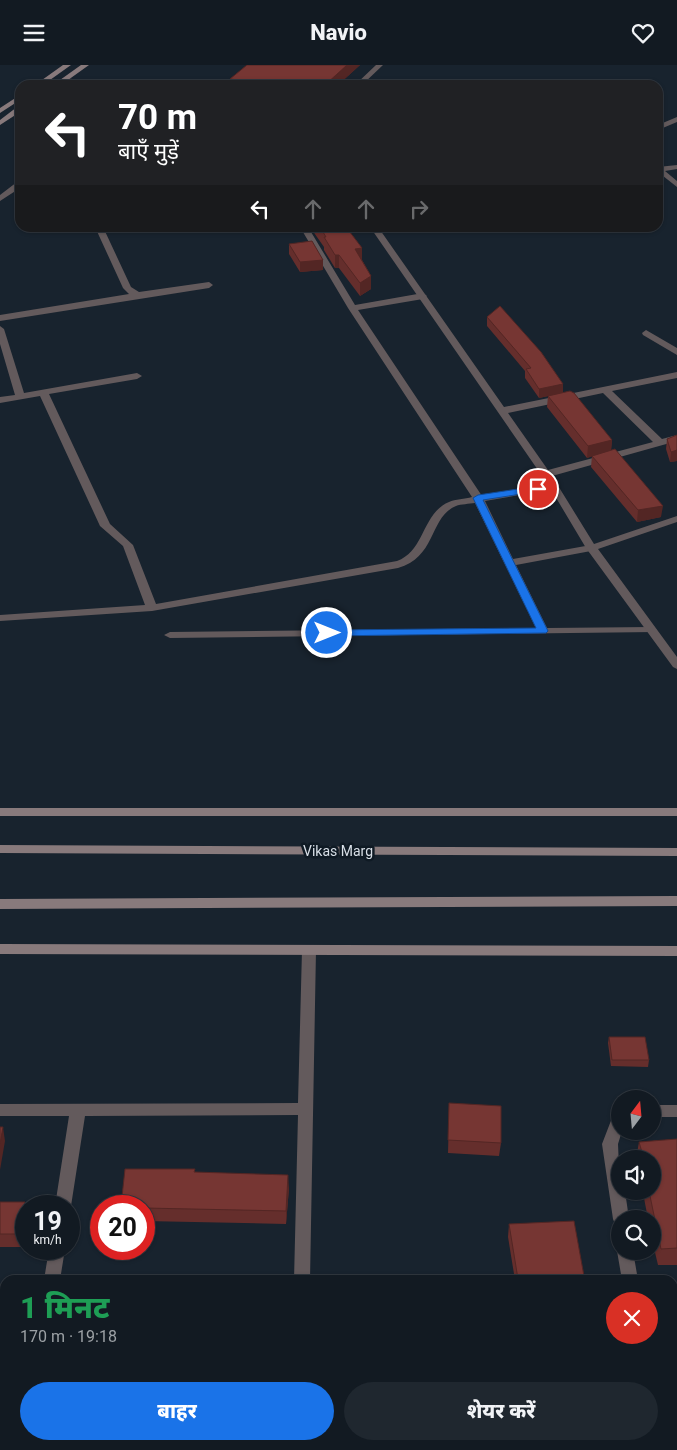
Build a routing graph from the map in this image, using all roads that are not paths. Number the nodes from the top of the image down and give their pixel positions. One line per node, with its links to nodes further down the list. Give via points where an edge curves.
1 (51, 65): 5 (street)
2 (68, 65): 5 (street)
3 (86, 65): 7 (street)
4 (380, 65): 8 (street)
5 (56, 72): 6 (street)
6 (45, 80)
7 (64, 80)
8 (364, 80)
9 (15, 100): 10 (street)
10 (0, 111)
11 (15, 112): 13 (street)
12 (677, 119): 14 (street)
13 (0, 123)
14 (663, 126)
15 (677, 167): 16 (street)
16 (663, 168)
17 (663, 173): 18 (street)
18 (677, 185)
19 (15, 188): 20 (street)
20 (0, 199)
21 (101, 232): 25 (street, via 127,287)
22 (307, 232): 27 (street)
23 (378, 232): 26 (street)
24 (209, 285): 25 (street)
25 (137, 295): 28 (street)
26 (423, 296): 27 (street); 38 (street)
27 (352, 308): 43 (street)
28 (0, 318)
29 (0, 329): 36 (street)
30 (646, 333): 31 (street)
31 (677, 352)
32 (677, 375): 34 (street)
33 (137, 376): 35 (street)
34 (605, 390): 38 (street); 40 (street)
35 (43, 392): 36 (street); 47 (street, via 105,526 128,545)
36 (20, 397): 37 (street)
37 (0, 400)
38 (501, 411): 41 (street)
39 (677, 438): 40 (street)
40 (660, 443): 41 (street)
41 (546, 474): 42 (street)
42 (554, 486): 43 (street); 45 (street)
43 (478, 498): 46 (street); 47 (street, via 441,511 421,548 413,558 404,562)
44 (677, 519): 45 (street)
45 (591, 548): 46 (street); 49 (street)
46 (510, 563): 50 (street)
47 (152, 608): 48 (street)
48 (0, 619)
49 (651, 630): 50 (street); 52 (street)
50 (543, 631): 51 (street)
51 (170, 635)
52 (677, 665)
53 (0, 812): 54 (street)
54 (677, 812)
55 (0, 849): 56 (street, Vikas Marg)
56 (677, 852)
57 (677, 901): 58 (street)
58 (0, 904)
59 (0, 949): 60 (street)
60 (309, 950): 61 (street); 62 (street)
61 (677, 951)
62 (306, 1109): 64 (street); 73 (street)
63 (0, 1110): 64 (street)
64 (78, 1110): 68 (street)
65 (661, 1111): 66 (street)
66 (677, 1111)
67 (611, 1140): 69 (street)
68 (65, 1195)
69 (620, 1210)
70 (55, 1260): 72 (street)
71 (627, 1260): 74 (street)
72 (53, 1275)
73 (302, 1275)
74 (629, 1275)

